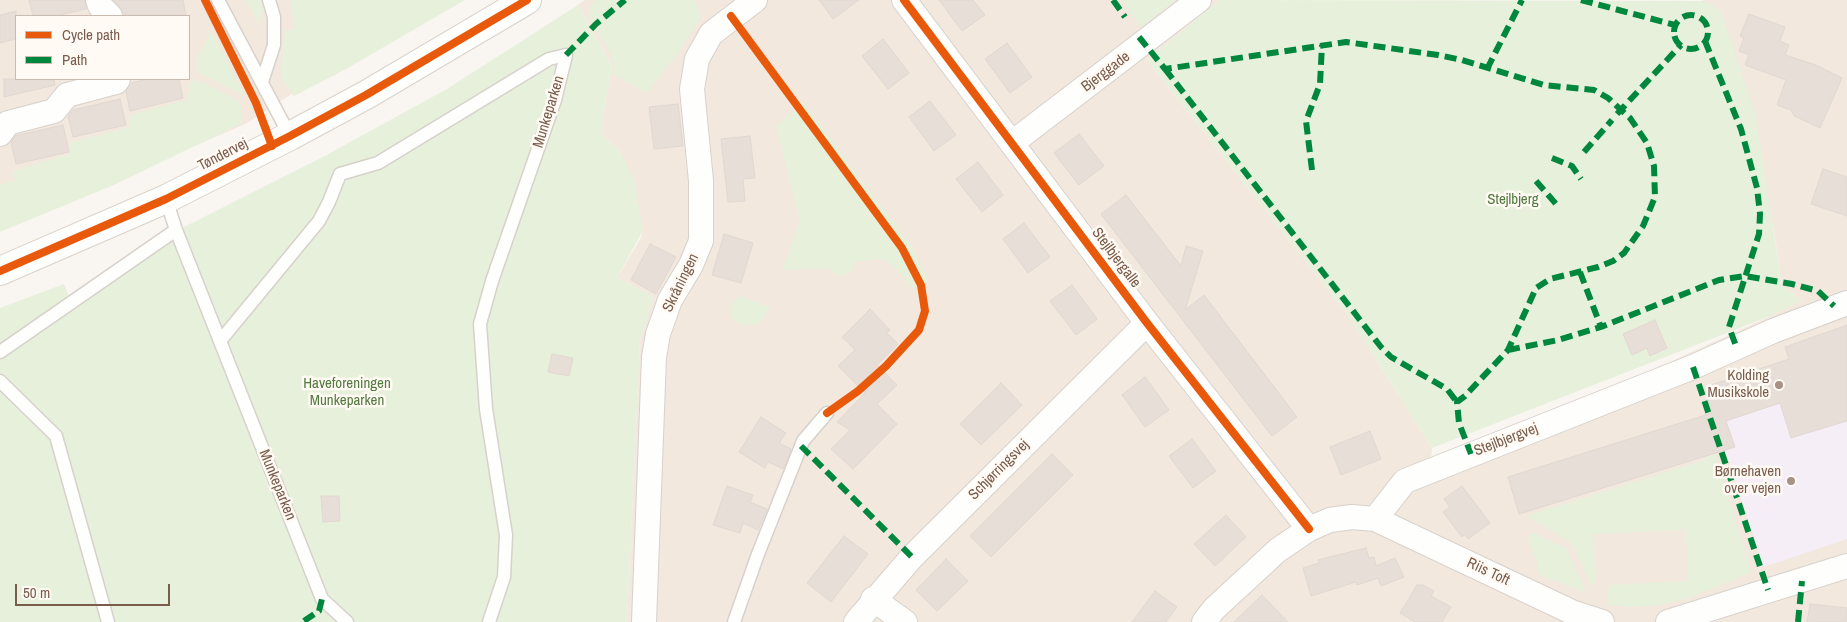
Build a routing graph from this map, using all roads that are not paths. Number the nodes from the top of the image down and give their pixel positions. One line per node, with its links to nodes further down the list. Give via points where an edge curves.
1 (98, 0): 8 (street)
2 (218, 0): 10 (lane)
3 (269, 0): 10 (lane, via 274,17 274,44)
4 (526, 0): 12 (street, Tøndervej)
5 (755, 0): 30 (street, Skråningen, via 711,34 697,59 692,88 702,181 702,241 670,300 654,357)
6 (904, 0): 13 (street, Stejlbjergalle)
7 (1199, 0): 13 (street, Bjerggade)
8 (109, 15)
9 (117, 80): 11 (street, via 67,95 54,110 8,123)
10 (262, 82): 12 (lane)
11 (0, 134)
12 (290, 136): 14 (street, Tøndervej)
13 (1012, 143): 18 (street, Stejlbjergalle)
14 (166, 199): 15 (lane, Munkeparken); 16 (street, Tøndervej)
15 (176, 230): 19 (lane, Munkeparken); 20 (lane)
16 (0, 271)
17 (1847, 303): 23 (street, Stejlbjergvej, via 1405,481)
18 (1147, 323): 24 (street, Stejlbjergalle); 26 (street, Schjørringsvej)
19 (220, 341): 28 (lane, Munkeparken, via 322,599); 29 (lane, Munkeparken, via 319,221 340,174 378,163 549,59 566,54 555,100 480,324 486,409 506,535 504,577)
20 (0, 352)
21 (0, 380): 27 (lane, via 56,436)
22 (827, 413): 31 (lane, via 803,441)
23 (1375, 519): 24 (street, via 1352,517 1330,520); 35 (street, Riis Toft)
24 (1309, 529): 34 (street, via 1246,578)
25 (1847, 566): 36 (street)
26 (874, 599): 32 (street, Schjørringsvej); 33 (street)
27 (108, 622)
28 (346, 622)
29 (489, 622)
30 (644, 622)
31 (734, 622)
32 (856, 622)
33 (905, 622)
34 (1204, 622)
35 (1602, 622)
36 (1668, 622)

